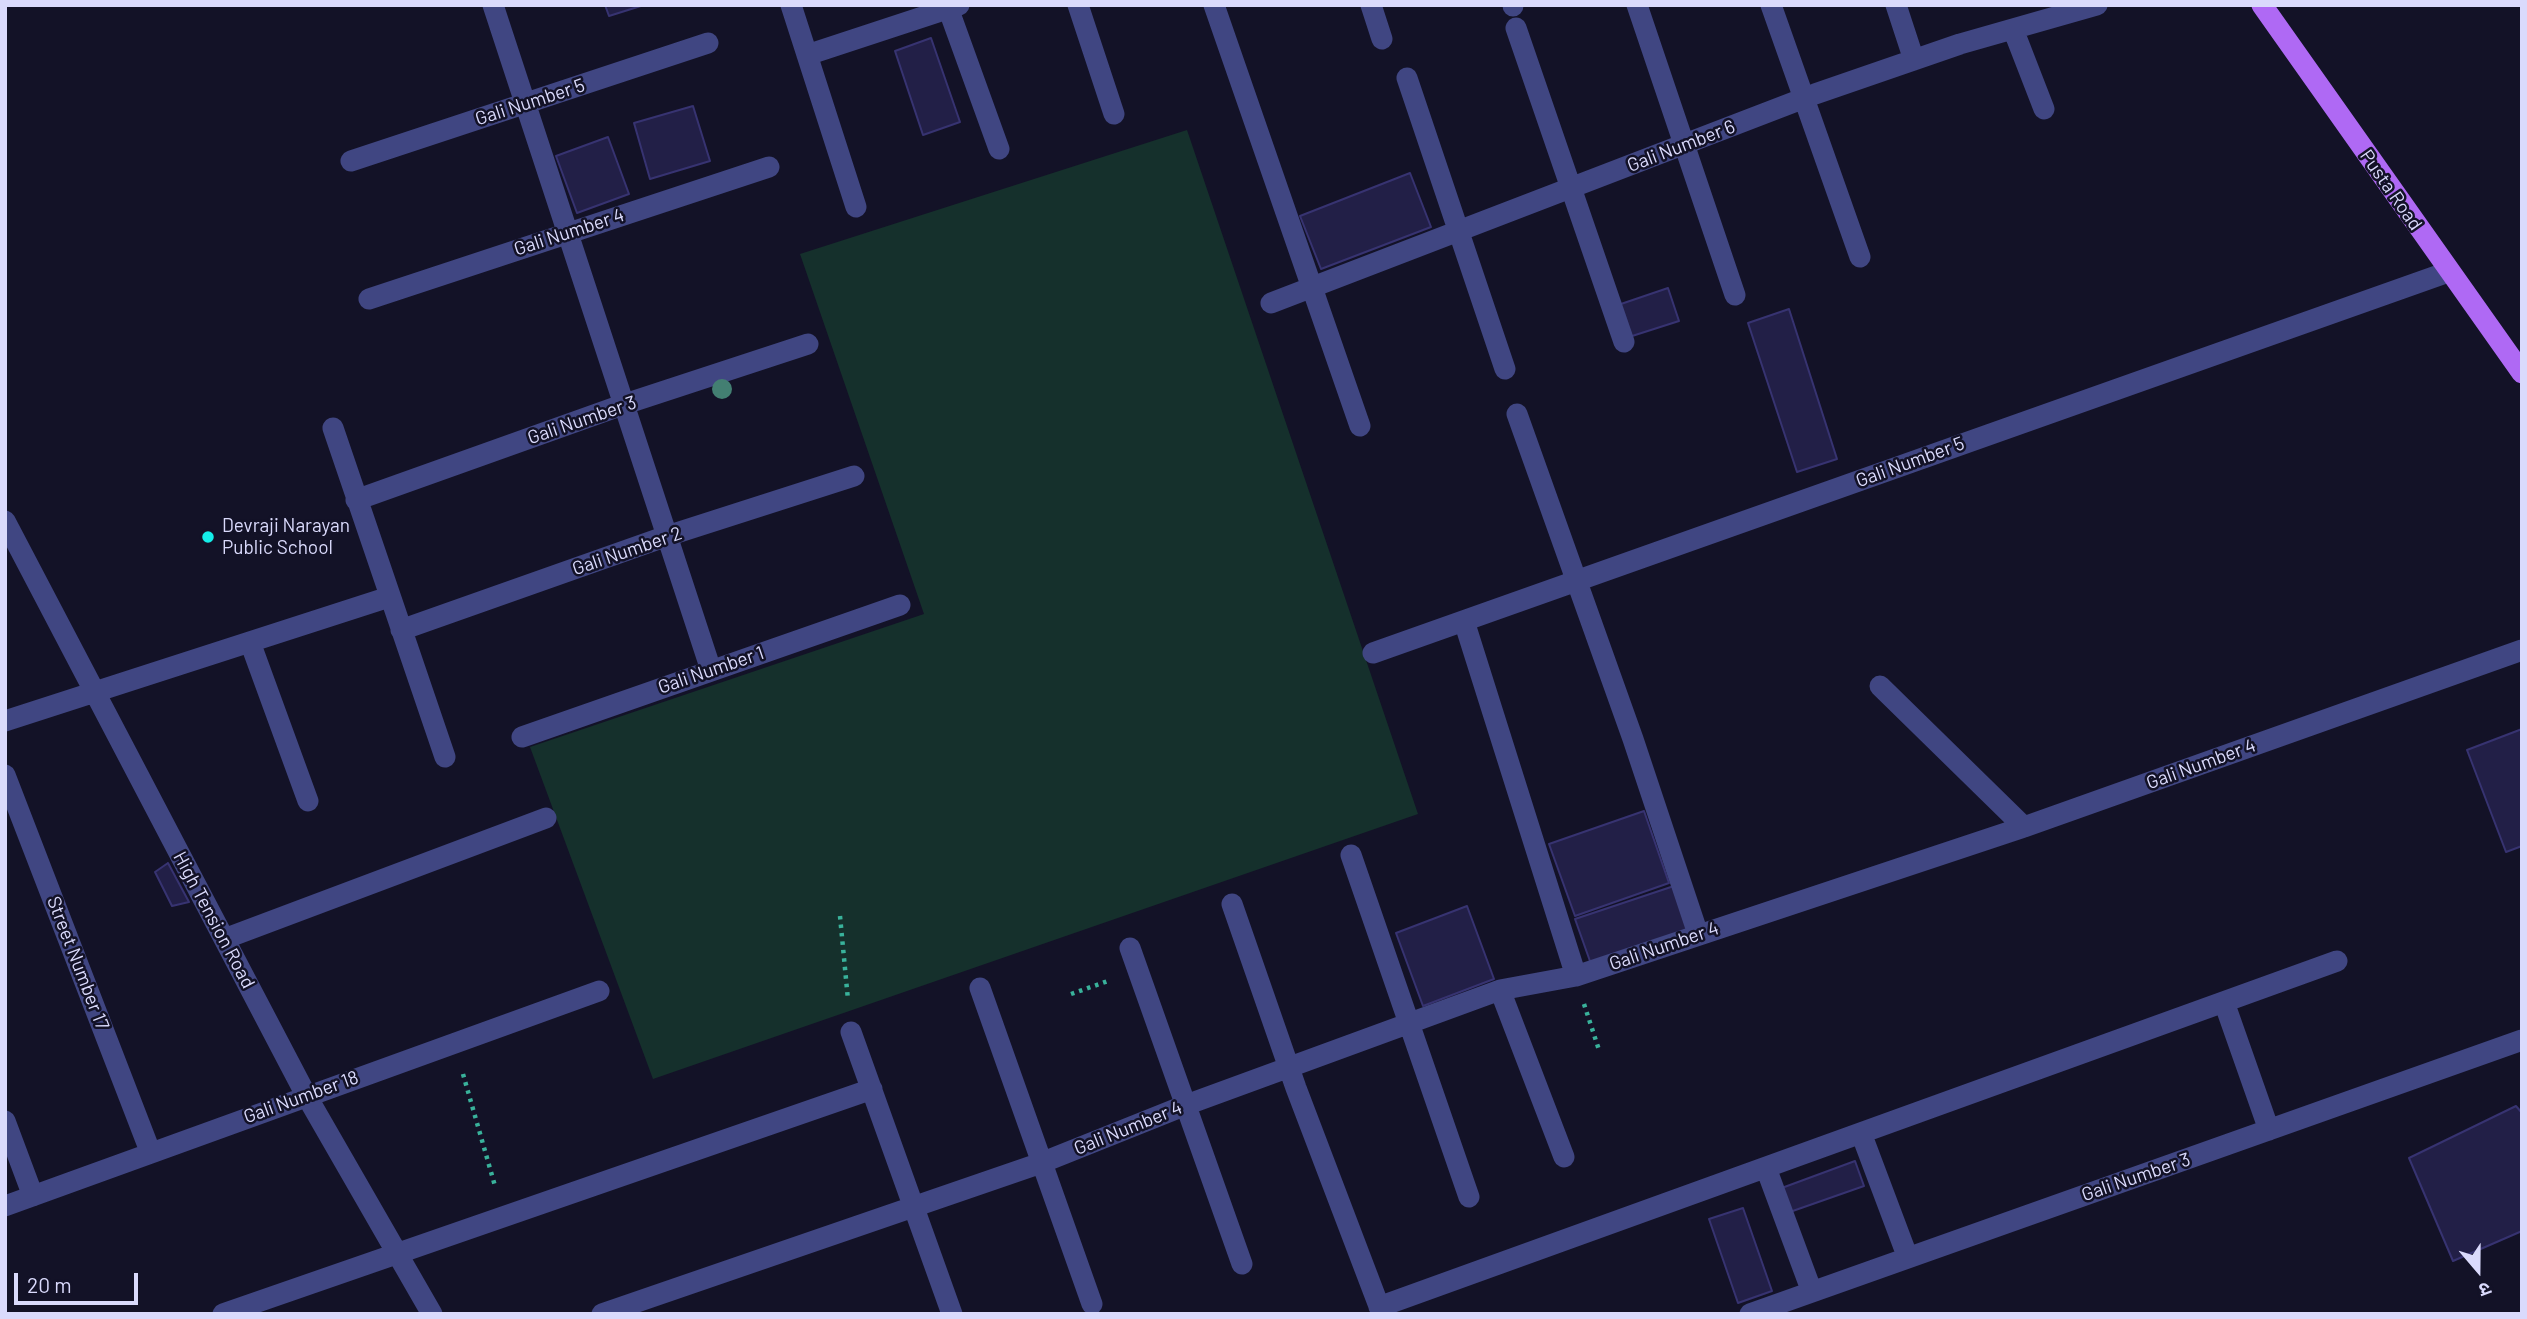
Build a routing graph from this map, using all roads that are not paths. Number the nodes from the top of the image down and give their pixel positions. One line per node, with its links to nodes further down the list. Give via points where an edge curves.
1 (493, 5): 20 (street)
2 (791, 5): 16 (street)
3 (1078, 5): 22 (street)
4 (1214, 5): 33 (street)
5 (1371, 5): 14 (street)
6 (1637, 5): 23 (street)
7 (1771, 5): 19 (street)
8 (1896, 5): 17 (street)
9 (2097, 5): 13 (street, Gali Number 6)
10 (2262, 5): 32 (main road, Pusta Road)
11 (952, 6): 16 (street); 24 (street)
12 (1516, 28): 27 (street)
13 (2013, 29): 17 (street, Gali Number 6); 21 (street)
14 (1382, 39)
15 (708, 43): 20 (street, Gali Number 5)
16 (807, 55): 28 (street)
17 (1913, 60): 19 (street, Gali Number 6)
18 (1407, 78): 30 (street)
19 (1803, 99): 23 (street, Gali Number 6); 31 (street)
20 (526, 103): 25 (street, Gali Number 5); 29 (street)
21 (2044, 108)
22 (1114, 114)
23 (1682, 146): 27 (street, Gali Number 6); 34 (street)
24 (999, 149)
25 (351, 161)
26 (769, 167): 29 (street, Gali Number 4)
27 (1572, 188): 30 (street, Gali Number 6); 37 (street)
28 (856, 207)
29 (569, 231): 35 (street, Gali Number 4); 41 (street)
30 (1459, 231): 33 (street, Gali Number 6); 39 (street)
31 (1860, 257)
32 (2448, 272): 40 (main road, Pusta Road); 49 (street, Gali Number 5)
33 (1312, 287): 36 (street, Gali Number 6); 43 (street)
34 (1735, 295)
35 (369, 299)
36 (1271, 303)
37 (1624, 342)
38 (808, 344): 41 (street, Gali Number 3)
39 (1505, 369)
40 (2522, 373)
41 (625, 404): 46 (street, Gali Number 3); 48 (street)
42 (1517, 414): 49 (street)
43 (1360, 426)
44 (333, 428): 46 (street)
45 (854, 476): 48 (street, Gali Number 2)
46 (356, 500): 50 (street)
47 (5, 521): 59 (street, High Tension Road)
48 (667, 536): 53 (street, Gali Number 2); 57 (street)
49 (1577, 580): 52 (street, Gali Number 5); 69 (street)
50 (388, 597): 53 (street); 54 (street)
51 (900, 605): 57 (street, Gali Number 1)
52 (1464, 621): 56 (street, Gali Number 5); 73 (street)
53 (401, 630): 62 (street)
54 (250, 642): 59 (street); 64 (street)
55 (2522, 650): 66 (street, Gali Number 4)
56 (1373, 653)
57 (711, 670): 61 (street, Gali Number 1)
58 (1880, 686): 66 (street)
59 (94, 690): 60 (street); 70 (street, High Tension Road)
60 (5, 721)
61 (522, 737)
62 (445, 757)
63 (5, 775): 88 (street, Street Number 17)
64 (308, 801)
65 (545, 818): 70 (street)
66 (2024, 827): 69 (street, Gali Number 4)
67 (1351, 855): 78 (street)
68 (1232, 904): 81 (street)
69 (1698, 934): 73 (street, Gali Number 4)
70 (224, 939): 83 (street, High Tension Road)
71 (1130, 948): 84 (street)
72 (2337, 961): 77 (street)
73 (1576, 976): 75 (street, Gali Number 4)
74 (980, 988): 90 (street)
75 (1500, 990): 78 (street, Gali Number 4); 89 (street)
76 (599, 991): 83 (street, Gali Number 18)
77 (2224, 1002): 86 (street); 87 (street)
78 (1408, 1024): 81 (street, Gali Number 4); 93 (street)
79 (850, 1032): 82 (street)
80 (2522, 1040): 86 (street, Gali Number 3)
81 (1289, 1068): 84 (street, Gali Number 4); 101 (street)
82 (872, 1089): 95 (street); 96 (street)
83 (306, 1095): 88 (street, Gali Number 18); 96 (street, High Tension Road)
84 (1186, 1105): 90 (street, Gali Number 4); 98 (street)
85 (5, 1121): 92 (street)
86 (2269, 1130): 97 (street, Gali Number 3)
87 (1861, 1133): 91 (street); 97 (street)
88 (150, 1152): 92 (street, Gali Number 18)
89 (1564, 1157)
90 (1041, 1163): 95 (street, Gali Number 4); 100 (street)
91 (1766, 1168): 99 (street); 101 (street)
92 (33, 1196): 94 (street, Gali Number 18)
93 (1469, 1197)
94 (5, 1206)
95 (915, 1206): 104 (street, Gali Number 4); 105 (street)
96 (396, 1254): 102 (street); 103 (street, High Tension Road)
97 (1908, 1258): 99 (street, Gali Number 3)
98 (1242, 1264)
99 (1812, 1292): 106 (street, Gali Number 3)
100 (1092, 1304)
101 (1381, 1310)
102 (223, 1314)
103 (432, 1314)
104 (602, 1314)
105 (952, 1314)
106 (1750, 1314)

